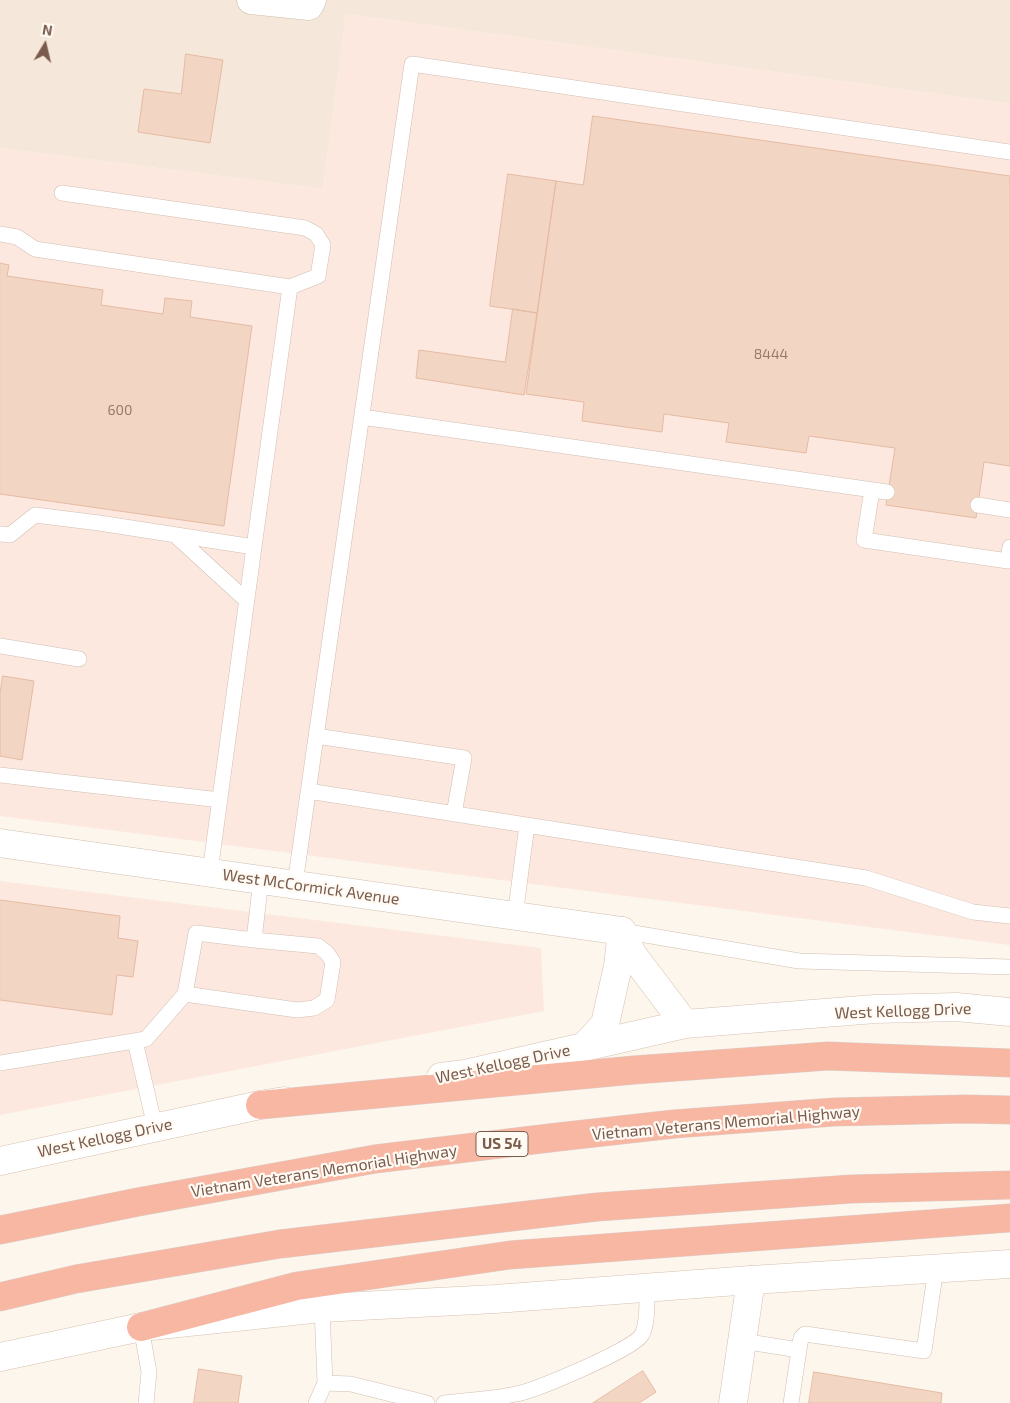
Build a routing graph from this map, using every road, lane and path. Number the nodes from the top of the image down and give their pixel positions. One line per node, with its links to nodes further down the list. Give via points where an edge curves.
1 (251, 0): 2 (main road)
2 (310, 3)
3 (1010, 152): 7 (lane, via 412,64)
4 (62, 193): 6 (lane, via 305,228 316,234 323,245 318,276)
5 (0, 234): 6 (lane, via 17,236 35,249)
6 (290, 287): 14 (lane)
7 (362, 416): 8 (lane); 19 (lane)
8 (872, 490): 9 (lane); 15 (lane, via 864,540 1008,561)
9 (887, 492)
10 (978, 505): 11 (lane)
11 (1010, 510)
12 (0, 534): 13 (lane, via 10,535 35,515)
13 (175, 535): 14 (lane); 16 (lane)
14 (254, 547): 16 (lane)
15 (1010, 547)
16 (246, 600): 22 (lane)
17 (0, 646): 18 (lane)
18 (79, 659)
19 (316, 736): 21 (lane); 23 (lane, via 464,758)
20 (0, 775): 22 (lane)
21 (308, 791): 23 (lane); 28 (lane)
22 (220, 800): 26 (lane)
23 (454, 814): 24 (lane)
24 (527, 825): 29 (lane); 30 (lane, via 866,878 973,912)
25 (0, 843): 26 (main road, West McCormick Avenue)
26 (210, 872): 27 (main road, West McCormick Avenue)
27 (261, 879): 28 (main road, West McCormick Avenue); 32 (lane)
28 (295, 884): 29 (main road, West McCormick Avenue)
29 (515, 916): 31 (main road, West McCormick Avenue)
30 (1010, 916)
31 (622, 931): 33 (lane, via 799,961); 36 (main road, via 632,954); 38 (main road, via 605,1024)
32 (254, 940): 34 (lane, via 196,933); 34 (lane, via 318,946 333,962 327,1000 314,1008 297,1010)
33 (1010, 967)
34 (185, 994): 37 (lane, via 146,1039)
35 (1010, 1012): 36 (main road, West Kellogg Drive, via 956,1008 875,1009)
36 (685, 1024): 38 (main road, West Kellogg Drive)
37 (136, 1041): 40 (lane); 43 (lane)
38 (584, 1047): 41 (main road, West Kellogg Drive, via 465,1074)
39 (1010, 1063): 41 (highway, via 828,1056 634,1070)
40 (0, 1064)
41 (260, 1105): 43 (main road, West Kellogg Drive)
42 (1010, 1110): 47 (highway, Vietnam Veterans Memorial Highway / US 54, via 834,1112 674,1124 375,1159)
43 (155, 1127): 44 (main road, West Kellogg Drive)
44 (0, 1161)
45 (1010, 1186): 52 (highway, via 851,1189 578,1209 280,1244 76,1279)
46 (1010, 1218): 54 (highway, via 510,1255 297,1286)
47 (0, 1230)
48 (1010, 1264): 49 (main road)
49 (936, 1268): 50 (main road); 56 (lane, via 924,1352 805,1334)
50 (751, 1280): 51 (main road); 55 (main road)
51 (647, 1288): 53 (main road); 62 (lane, via 646,1318 640,1337 616,1354 518,1394)
52 (0, 1297)
53 (322, 1308): 54 (main road); 58 (lane)
54 (140, 1327): 57 (main road); 59 (lane, via 149,1372)
55 (742, 1341): 56 (lane); 63 (main road)
56 (799, 1350): 64 (lane)
57 (0, 1357)
58 (325, 1383): 60 (lane); 61 (lane, via 351,1384)
59 (146, 1403)
60 (316, 1403)
61 (427, 1403)
62 (444, 1403)
63 (733, 1403)
64 (791, 1403)

